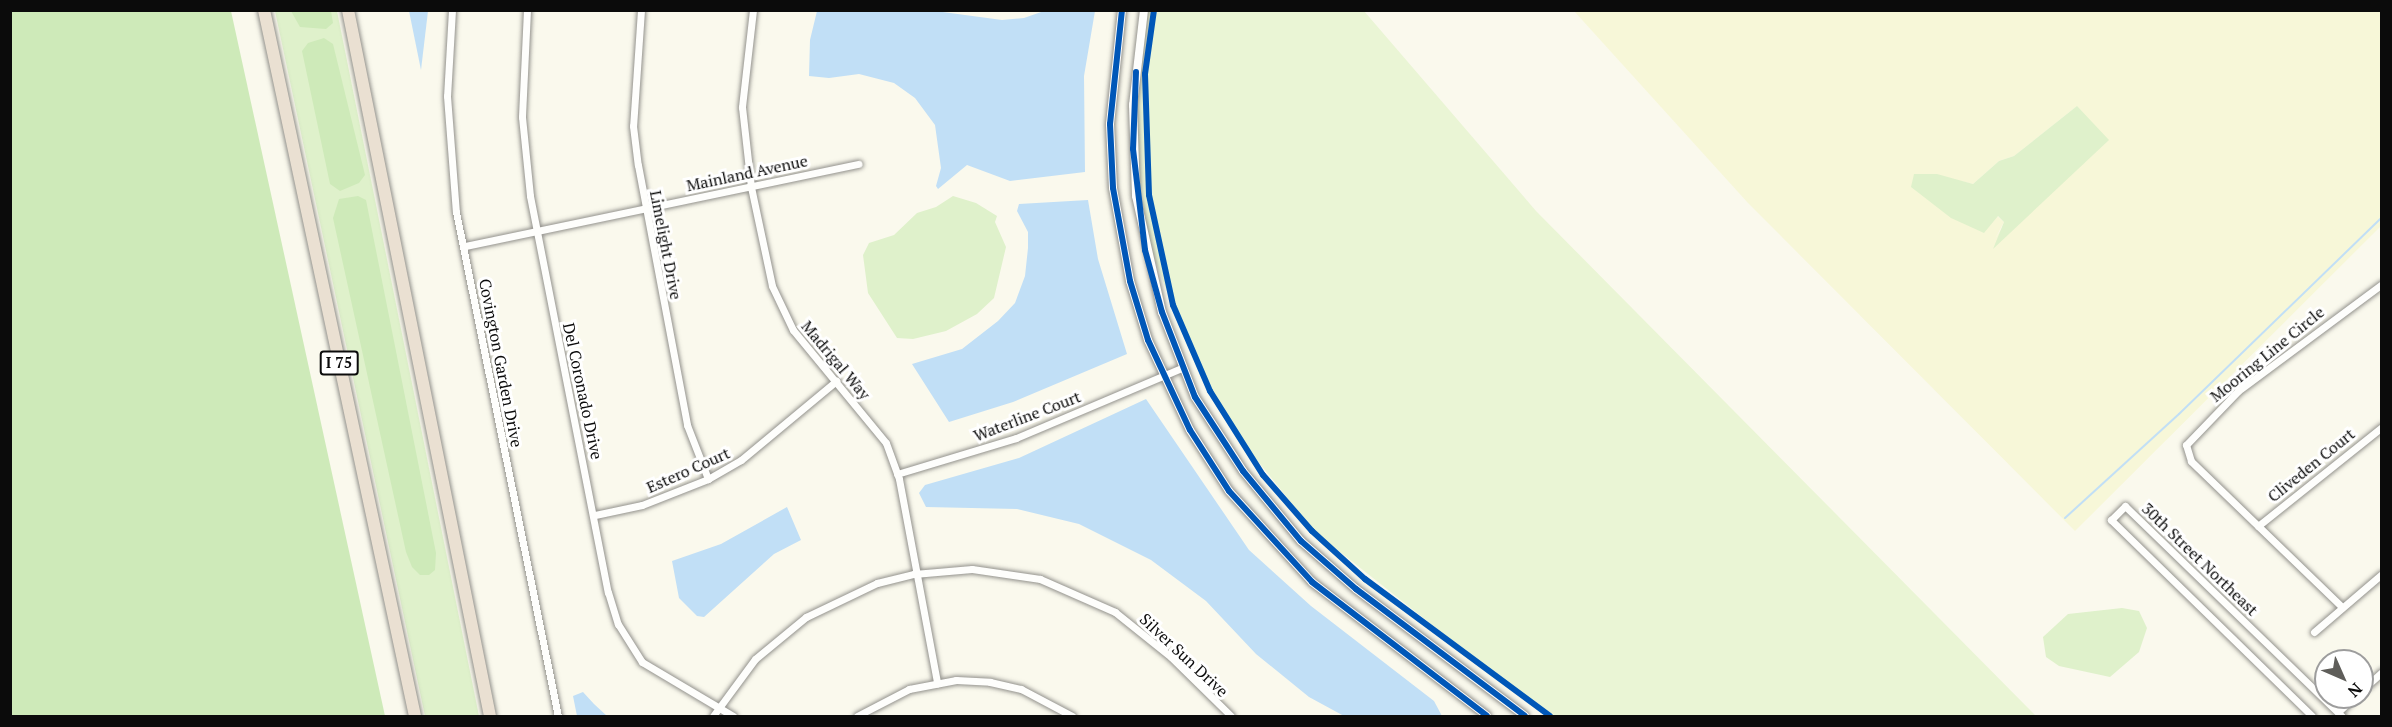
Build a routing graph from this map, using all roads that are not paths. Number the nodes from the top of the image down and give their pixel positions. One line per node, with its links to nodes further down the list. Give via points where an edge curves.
1 (264, 10): 30 (highway, I 75)
2 (348, 10): 31 (highway)
3 (452, 10): 13 (street, Covington Garden Drive, via 447,96 450,160)
4 (527, 10): 12 (street, Del Coronado Drive, via 522,117)
5 (641, 10): 11 (street, Limelight Drive, via 633,126)
6 (753, 10): 10 (street, Madrigal Way, via 742,107)
7 (1122, 10): 16 (street, via 1111,114 1113,188 1130,281)
8 (1144, 10): 15 (street, via 1133,105 1136,196 1145,250)
9 (858, 164): 10 (street, Mainland Avenue)
10 (751, 187): 11 (street, Mainland Avenue); 17 (street, Madrigal Way, via 772,286 784,315)
11 (644, 208): 12 (street, Mainland Avenue); 20 (street, Limelight Drive, via 687,424)
12 (536, 229): 13 (street, Mainland Avenue); 21 (street, Del Coronado Drive)
13 (465, 246): 32 (street, Covington Garden Drive)
14 (2382, 284): 22 (street, Mooring Line Circle, via 2247,384 2186,445 2191,461)
15 (1182, 368): 16 (street, Waterline Court); 39 (street, via 1243,471 1301,541 1356,590)
16 (1164, 376): 19 (street, Waterline Court, via 1016,438); 38 (street, via 1190,430 1229,491 1282,553 1332,600)
17 (836, 381): 19 (street, Madrigal Way, via 886,443); 20 (street, Estero Court, via 741,460)
18 (2382, 427): 22 (street, Cliveden Court)
19 (897, 474): 23 (street, Madrigal Way)
20 (708, 479): 21 (street, Estero Court, via 642,505)
21 (595, 515): 28 (street, Del Coronado Drive, via 608,592 628,644 657,674)
22 (2258, 526): 25 (street, Mooring Line Circle)
23 (914, 574): 27 (street, Madrigal Way); 28 (street, Silver Sun Drive, via 877,584 806,617 755,659); 37 (street, Silver Sun Drive, via 1003,571 1066,588 1114,612 1144,633)
24 (2382, 574): 25 (street)
25 (2342, 607): 26 (street)
26 (2314, 632)
27 (937, 683): 35 (street, via 886,698); 36 (street, via 990,682 1021,689)
28 (718, 708): 33 (street, Silver Sun Drive); 34 (street, Del Coronado Drive)
29 (2340, 714): 40 (street, 30th Street Northeast, via 2125,506 2111,520)
30 (415, 717)
31 (490, 717)
32 (558, 717)
33 (713, 717)
34 (733, 717)
35 (857, 717)
36 (1072, 717)
37 (1231, 717)
38 (1487, 717)
39 (1525, 717)
40 (2312, 717)

